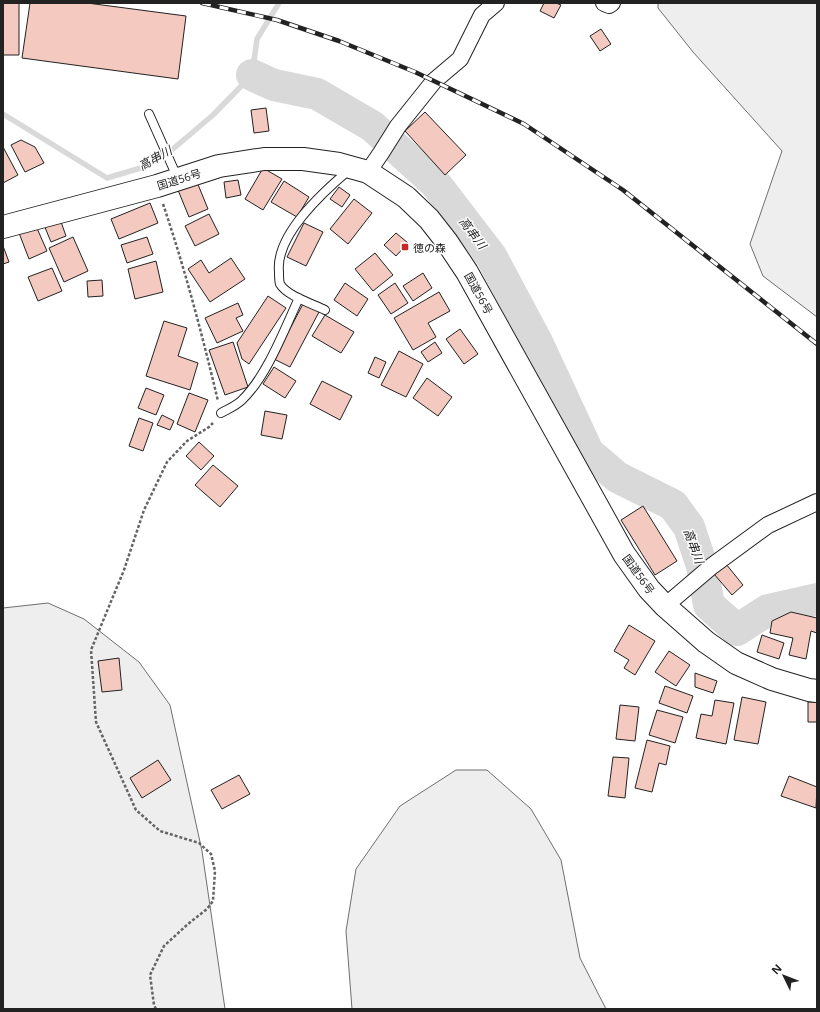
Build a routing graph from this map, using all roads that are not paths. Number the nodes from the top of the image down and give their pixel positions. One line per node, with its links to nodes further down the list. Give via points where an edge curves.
1 (496, 3): 5 (street, via 482,15 460,60 434,81 398,126 381,153)
2 (604, 3): 3 (street)
3 (612, 3)
4 (149, 114): 6 (lane)
5 (360, 170): 6 (highway, 国道56号, via 303,158 264,159); 8 (lane, via 332,185 299,221 285,243 278,263 280,284); 12 (highway, 国道56号, via 406,197 429,219 468,272 624,554 649,589)
6 (175, 171): 7 (highway, 国道56号, via 157,186)
7 (5, 223)
8 (299, 298): 9 (lane); 10 (lane, via 254,388 241,401)
9 (325, 310)
10 (221, 413)
11 (817, 502): 12 (street, via 768,525 712,566)
12 (665, 606): 13 (highway, 国道56号, via 706,642 736,663 772,679)
13 (817, 691)

